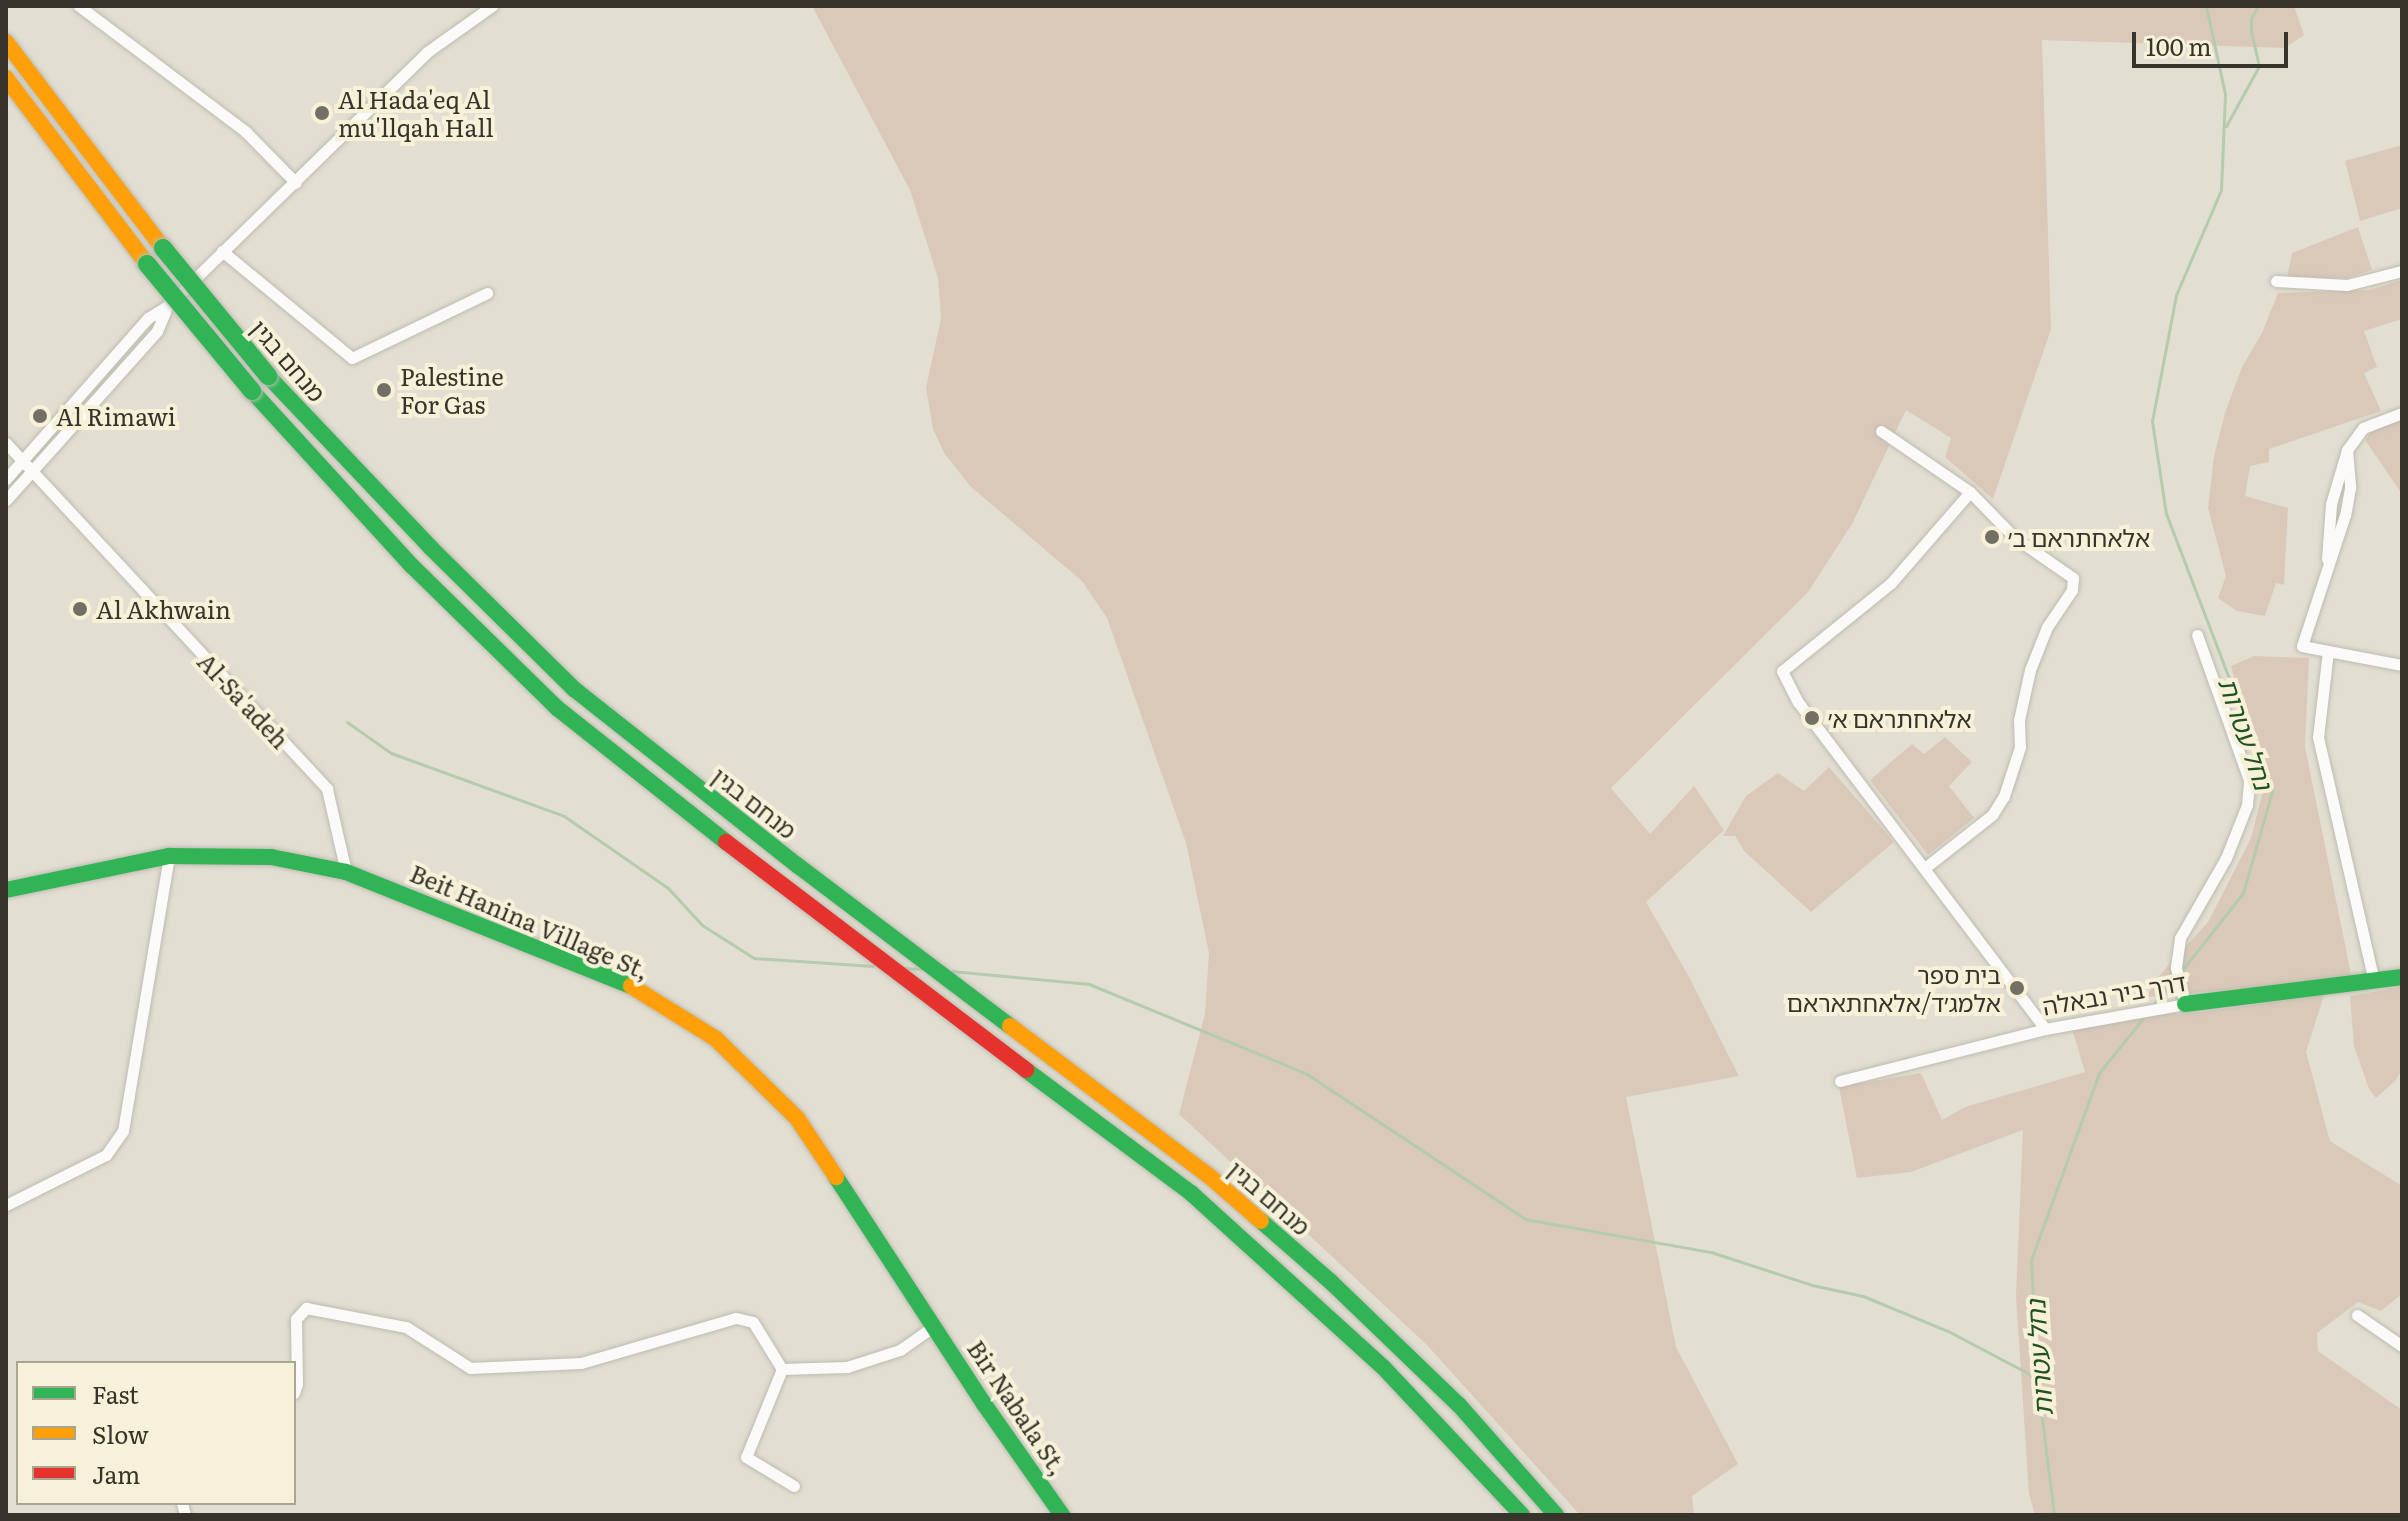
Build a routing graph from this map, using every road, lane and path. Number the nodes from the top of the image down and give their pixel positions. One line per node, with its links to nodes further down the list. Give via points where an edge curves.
1 (79, 6): 5 (street, via 246,132)
2 (492, 6): 5 (street, via 427,52)
3 (6, 42): 40 (main road, מנחם בגין, bridge, via 268,376 574,689 797,865 1208,1175 1331,1282 1449,1396)
4 (6, 78): 39 (main road, מנחם בגין, bridge, via 147,264 252,391 412,566 557,708 768,876 1191,1193 1383,1367)
5 (296, 183): 6 (street)
6 (222, 251): 9 (street, via 352,358); 10 (street)
7 (2402, 271): 8 (street, via 2347,285)
8 (2276, 281)
9 (487, 293)
10 (167, 306): 14 (street, via 148,318); 15 (street, via 157,331)
11 (2402, 413): 20 (street, via 2363,428 2347,450 2350,488 2302,646)
12 (1881, 431): 17 (street)
13 (6, 443): 14 (street, Al-Sa'adeh)
14 (23, 460): 15 (street, Al-Sa'adeh); 16 (street)
15 (33, 470): 18 (street); 24 (street, Al-Sa'adeh, via 327,789)
16 (6, 479)
17 (1970, 492): 23 (street, via 2014,537 2073,578 2072,590 2047,627 2030,670 2019,720 2020,747 2004,796 1992,815); 23 (street, via 1891,583 1782,671 1798,702)
18 (6, 500)
19 (2197, 635): 28 (street, via 2249,780 2247,805 2226,858 2180,938 2176,967)
20 (2328, 651): 21 (street); 27 (street, via 2318,737)
21 (2402, 665)
22 (169, 856): 24 (main road, Beit Hanina Village St,, via 271,857); 25 (main road, Beit Hanina Village St,); 31 (street, via 123,1131 106,1155)
23 (1926, 867): 29 (street)
24 (346, 872): 33 (main road, Beit Hanina Village St,, via 630,985 716,1039 797,1118)
25 (6, 890)
26 (2402, 977): 27 (main road, דרך ביר נבאלה)
27 (2374, 982): 28 (main road, דרך ביר נבאלה)
28 (2185, 1004): 29 (street, דרך ביר נבאלה)
29 (2045, 1029): 30 (street, דרך ביר נבאלה)
30 (1840, 1081)
31 (6, 1205)
32 (2357, 1315): 34 (street)
33 (934, 1326): 35 (street, via 900,1350 847,1367); 38 (main road, Bir Nabala St,)
34 (2402, 1346)
35 (782, 1369): 36 (street, via 753,1322 736,1318 581,1363 470,1368 406,1327 306,1308 296,1319); 37 (street, via 746,1457)
36 (296, 1387)
37 (794, 1486)
38 (1062, 1515)
39 (1522, 1515)
40 (1556, 1515)

